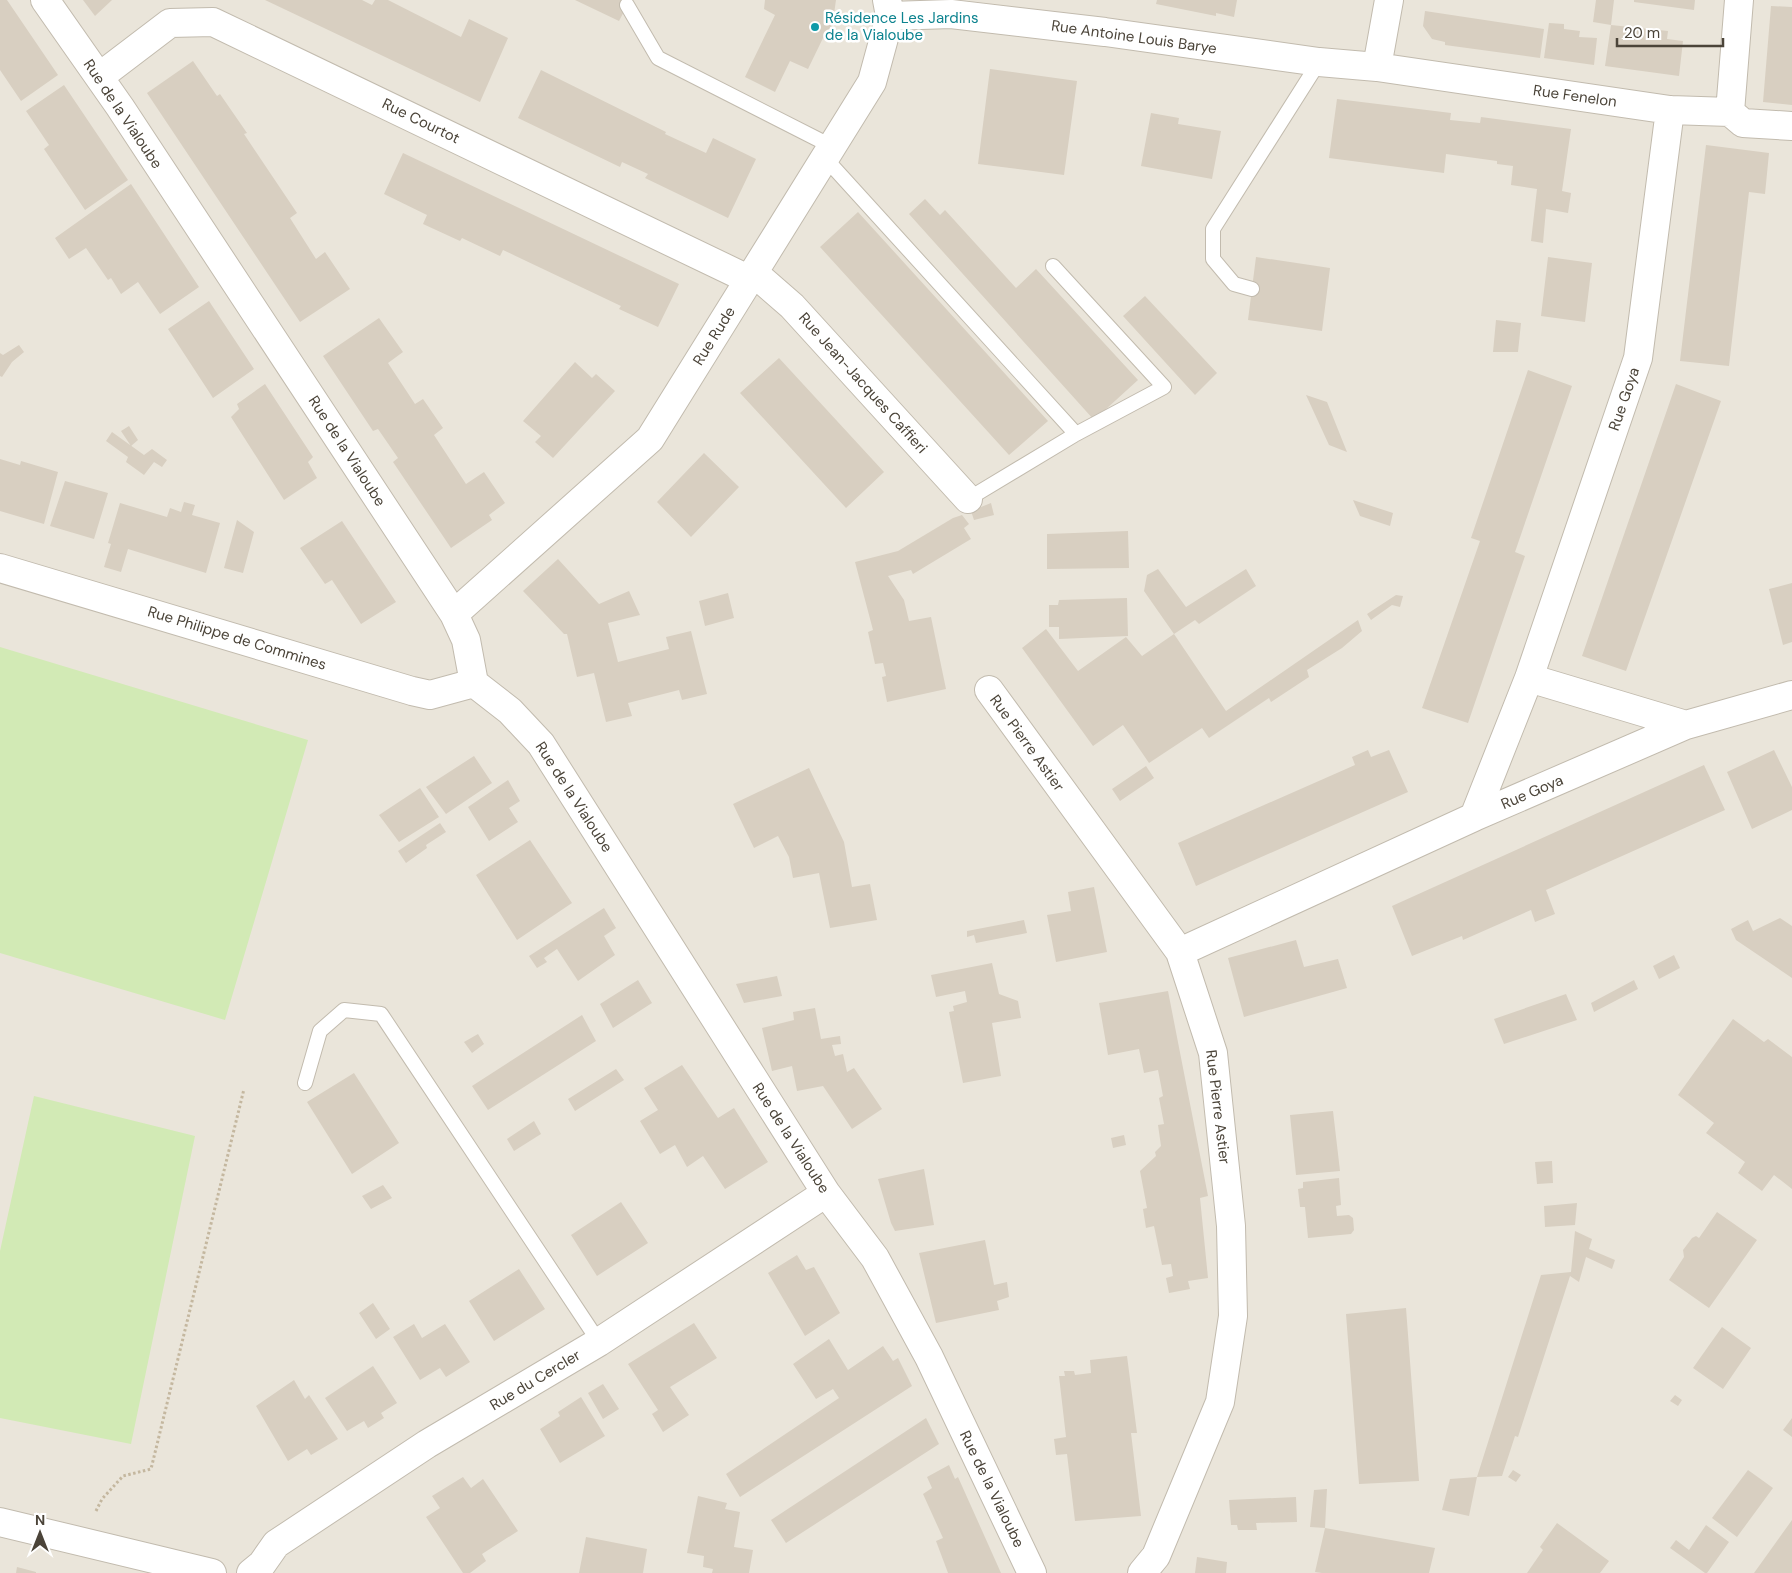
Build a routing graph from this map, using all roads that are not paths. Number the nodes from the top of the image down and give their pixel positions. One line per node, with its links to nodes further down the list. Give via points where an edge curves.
1 (44, 0): 8 (street, Rue de la Vialoube)
2 (1389, 0): 7 (street)
3 (1739, 0): 10 (street)
4 (627, 5): 12 (lane, via 658,58)
5 (889, 8): 6 (street, Rue Antoine Louis Barye, via 1105,32); 12 (street, Rue Rude, via 872,82)
6 (1319, 62): 7 (street, Rue Antoine Louis Barye); 15 (lane, via 1213,230 1213,259 1234,284)
7 (1377, 67): 9 (street, Rue Fenelon)
8 (99, 77): 14 (street, Rue Courtot, via 170,23 213,22); 19 (street, Rue de la Vialoube)
9 (1670, 110): 10 (street, Rue Fenelon); 20 (street, Rue Goya, via 1638,358)
10 (1730, 112): 11 (street, via 1743,123)
11 (1792, 126)
12 (828, 152): 14 (street, Rue Rude); 16 (lane)
13 (1054, 266): 16 (lane, via 1164,387)
14 (751, 276): 17 (street, Rue Jean-Jacques Caffieri, via 792,306); 19 (street, Rue Rude, via 650,438)
15 (1252, 290)
16 (1076, 434): 17 (lane)
17 (968, 498)
18 (0, 568): 21 (street, Rue Philippe de Commines, via 412,691 430,695)
19 (454, 614): 21 (street, Rue de la Vialoube, via 466,640)
20 (1529, 678): 24 (street); 25 (street, Rue Goya)
21 (474, 683): 28 (street, Rue de la Vialoube, via 510,711 541,744)
22 (989, 690): 26 (street, Rue Pierre Astier)
23 (1792, 695): 24 (street, Rue Goya)
24 (1686, 725): 25 (street, Rue Goya)
25 (1474, 817): 26 (street, Rue Goya)
26 (1180, 952): 34 (street, Rue Pierre Astier, via 1213,1053 1231,1226 1233,1316 1220,1402 1156,1556)
27 (305, 1083): 29 (lane, via 320,1031 344,1010 380,1014)
28 (826, 1193): 29 (street, Rue du Cercler); 33 (street, Rue de la Vialoube, via 874,1258 928,1357)
29 (599, 1342): 32 (street, Rue du Cercler, via 387,1470 276,1544)
30 (0, 1522): 31 (street)
31 (212, 1573)
32 (251, 1573)
33 (1032, 1573)
34 (1142, 1573)

